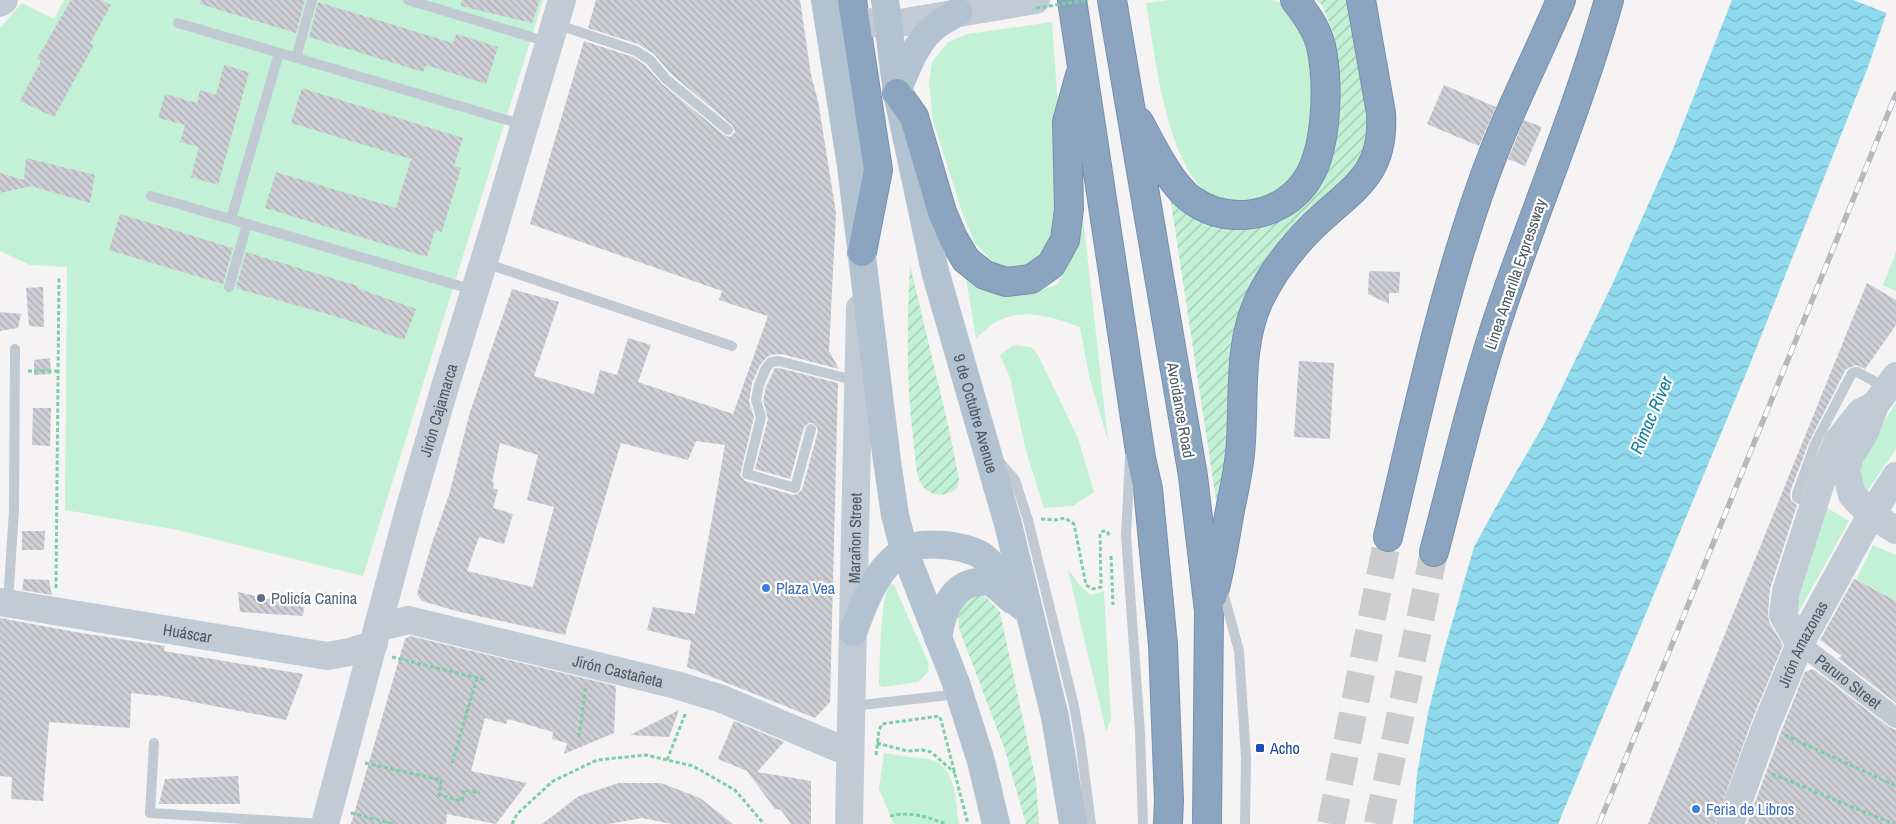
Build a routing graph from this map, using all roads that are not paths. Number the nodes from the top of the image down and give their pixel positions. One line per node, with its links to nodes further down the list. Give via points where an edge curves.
1 (4, 0): 10 (street)
2 (312, 0): 19 (lane)
3 (408, 0): 16 (lane)
4 (825, 0): 28 (main road, via 852,166)
5 (1072, 0): 20 (highway)
6 (1112, 0): 22 (highway, Avoidance Road)
7 (1295, 0): 22 (highway, via 1310,19 1321,45 1325,106 1316,160 1305,183 1284,203 1264,213 1240,216 1216,212 1191,200 1169,176)
8 (1361, 0): 47 (highway, via 1381,113 1379,152 1363,180 1311,228 1287,256 1259,301 1250,327 1245,358 1240,455)
9 (1609, 0): 46 (highway, Linea Amarilla Expressway, via 1502,306)
10 (0, 4)
11 (1036, 4): 15 (street)
12 (1557, 6): 43 (highway, via 1495,149 1460,250)
13 (886, 8): 14 (street); 15 (street); 21 (main road, 9 de Octubre Avenue)
14 (853, 10): 28 (highway, via 878,170)
15 (958, 12): 21 (main road, via 937,25 920,44)
16 (556, 22): 23 (street, Jirón Cajamarca); 24 (lane, via 636,50)
17 (178, 23): 18 (lane)
18 (279, 53): 19 (lane); 26 (lane)
19 (296, 58): 23 (lane)
20 (1083, 66): 21 (highway, via 1067,122 1069,209 1065,240 1051,265 1031,279 1006,282 985,276 966,260 942,212 914,117); 36 (highway)
21 (897, 93): 38 (main road, 9 de Octubre Avenue, via 935,271)
22 (1129, 105): 44 (highway, Avoidance Road, via 1193,476)
23 (525, 125): 29 (street, Jirón Cajamarca)
24 (728, 130)
25 (151, 196): 26 (lane)
26 (231, 219): 27 (lane)
27 (247, 224): 30 (lane); 31 (lane)
28 (862, 252): 34 (street, Marañon Street); 45 (main road, via 889,478)
29 (484, 262): 31 (street, Jirón Cajamarca); 32 (lane)
30 (229, 288)
31 (475, 290): 53 (street, Jirón Cajamarca, via 433,427)
32 (732, 346)
33 (15, 348): 48 (lane, via 14,510)
34 (858, 381): 37 (lane, via 779,360 771,362 756,400 761,416 747,474 795,488); 51 (street, Marañon Street)
35 (1886, 390): 40 (street, via 1861,412 1838,441); 40 (lane, via 1857,372 1852,373 1815,444 1797,494 1797,498); 41 (street, via 1850,456 1846,470 1852,495)
36 (1133, 406): 65 (lane, via 1126,535); 66 (highway, via 1148,489 1163,645)
37 (811, 429)
38 (984, 444): 50 (main road, 9 de Octubre Avenue); 64 (lane, via 1015,480 1028,520 1074,706)
39 (1896, 476): 41 (street, Jirón Amazonas)
40 (1814, 505): 54 (street, via 1786,591 1783,615)
41 (1871, 516): 42 (street); 54 (street, Jirón Amazonas)
42 (1896, 530)
43 (1388, 537)
44 (1200, 548): 47 (lane); 49 (highway, Avoidance Road)
45 (904, 550): 50 (main road, via 945,545 971,550 984,558 1006,581); 51 (main road, via 872,586); 52 (main road)
46 (1434, 552)
47 (1218, 576): 49 (highway); 68 (lane, via 1239,650 1246,758)
48 (4, 602): 53 (street, Huáscar, via 327,656 350,652)
49 (1208, 611): 67 (highway, Avoidance Road)
50 (1032, 622): 52 (main road, via 999,588 988,581 974,582 950,599); 63 (main road, 9 de Octubre Avenue, via 1055,717)
51 (853, 632): 56 (street, Marañon Street)
52 (938, 638): 55 (main road)
53 (375, 641): 59 (street, Jirón Castañeta, via 409,620 722,699); 60 (street, Jirón Cajamarca)
54 (1800, 644): 57 (street, Paruro Street); 69 (street, Jirón Amazonas)
55 (959, 694): 56 (lane); 62 (main road, via 981,761)
56 (851, 706): 59 (street, Marañon Street)
57 (1896, 718)
58 (154, 743): 60 (lane, via 150,813)
59 (863, 757): 61 (street, Marañon Street)
60 (327, 818)
61 (849, 824)
62 (996, 824)
63 (1073, 824)
64 (1091, 824)
65 (1143, 824)
66 (1168, 824)
67 (1208, 824)
68 (1244, 824)
69 (1730, 824)

